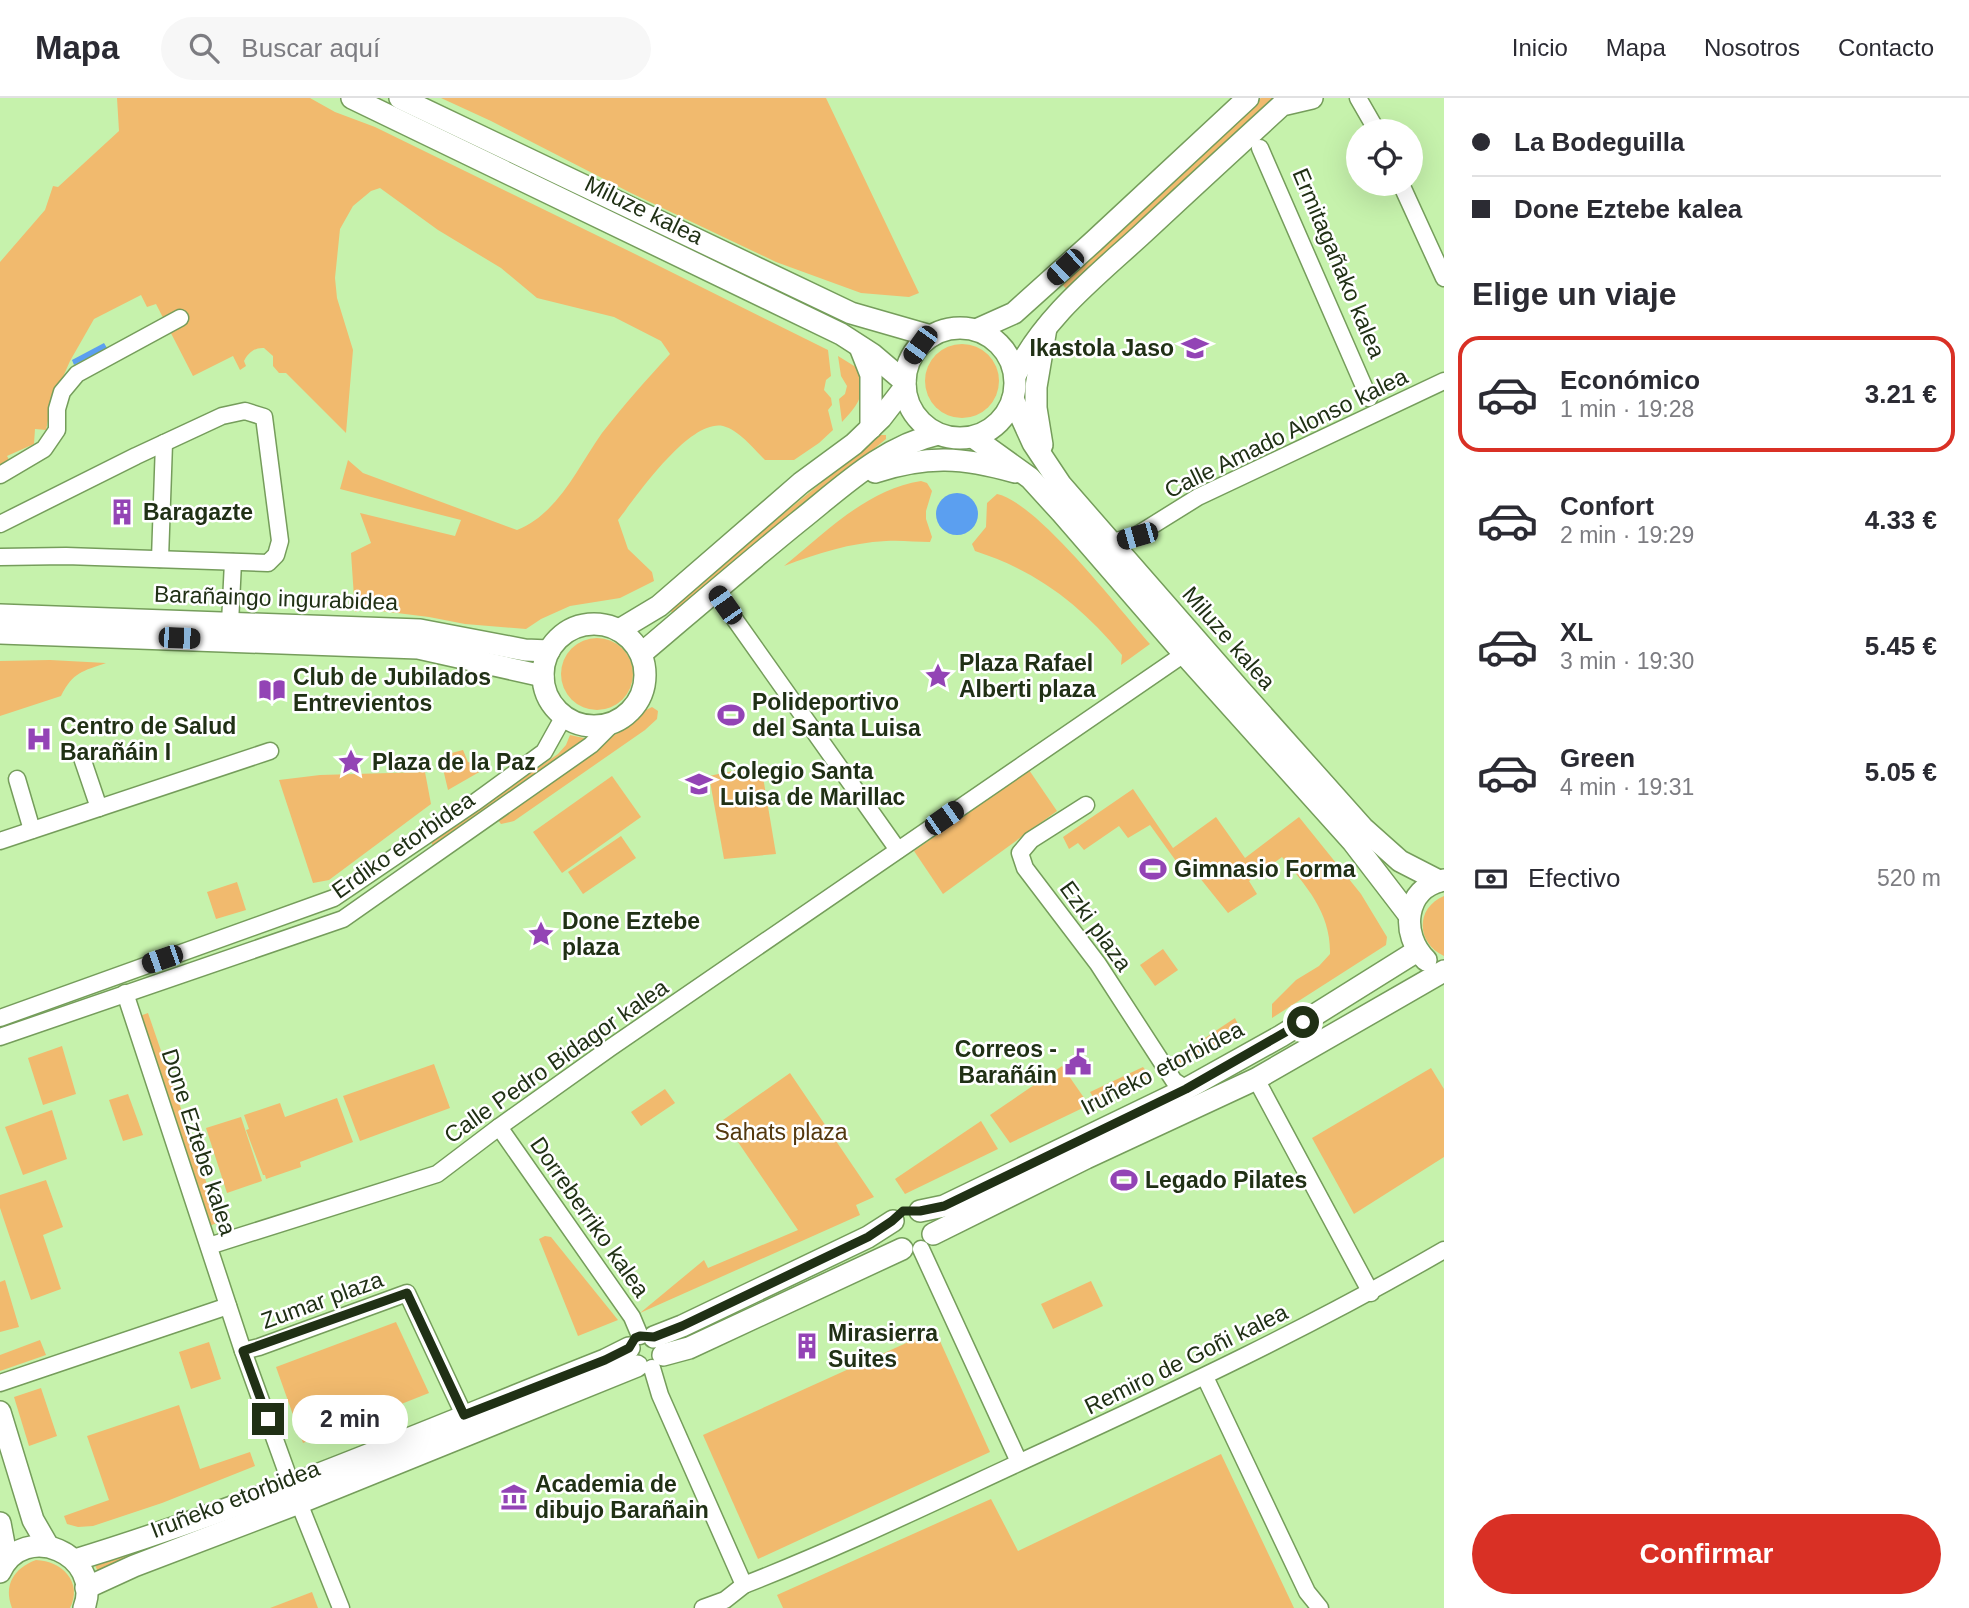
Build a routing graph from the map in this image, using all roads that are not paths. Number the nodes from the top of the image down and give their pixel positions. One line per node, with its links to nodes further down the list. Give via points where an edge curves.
1 (352, 98): 14 (main road, Miluze kalea)
2 (400, 98): 13 (main road, Miluze kalea, via 851,313)
3 (1248, 98): 12 (main road, via 1014,313)
4 (1312, 98): 11 (main road, via 1282,105)
5 (1358, 98): 6 (street)
6 (1370, 119)
7 (1260, 148): 18 (street, Ermitagañako kalea)
8 (1406, 196): 9 (street)
9 (1444, 278)
10 (180, 318): 25 (street, via 77,374 62,392 57,430 44,449)
11 (1046, 328): 15 (main road); 24 (main road, via 1036,387)
12 (976, 330): 13 (main road, via 947,329); 15 (main road, via 999,343)
13 (931, 336): 17 (main road, via 911,358)
14 (859, 345): 17 (main road, Miluze kalea); 20 (main road, via 871,375)
15 (1015, 376): 19 (main road)
16 (1444, 381): 29 (street, Calle Amado Alonso kalea, via 1198,497 1137,536)
17 (905, 384): 20 (main road); 21 (main road, via 915,415)
18 (1369, 398)
19 (1013, 399): 22 (main road, via 999,424); 24 (main road, Miluze kalea)
20 (871, 428): 36 (main road, via 659,606)
21 (938, 434): 22 (main road); 27 (main road, via 919,438 870,464)
22 (973, 437): 26 (main road, Miluze kalea)
23 (164, 443): 28 (street); 31 (street); 32 (street, via 222,416 245,411 264,417 281,541 268,563)
24 (1045, 460): 29 (main road, Miluze kalea)
25 (0, 475)
26 (1026, 475): 27 (main road, via 946,458 895,466); 40 (main road, Miluze kalea)
27 (850, 481): 33 (main road)
28 (0, 524)
29 (1110, 543): 52 (main road, Miluze kalea, via 1363,828 1400,861)
30 (0, 557): 31 (street)
31 (160, 559): 32 (street)
32 (233, 562): 35 (street)
33 (714, 590): 39 (main road); 51 (street)
34 (0, 614): 35 (main road, Barañaingo ingurabidea)
35 (230, 623): 38 (main road, Barañaingo ingurabidea, via 420,630)
36 (619, 630): 38 (main road, via 587,624 559,638); 39 (main road)
37 (0, 633): 41 (main road, Barañaingo ingurabidea, via 418,648)
38 (549, 651): 41 (main road)
39 (641, 654): 43 (main road, via 644,686 628,713)
40 (1184, 654): 51 (street, Calle Pedro Bidagor kalea); 53 (main road, Miluze kalea, via 1353,842)
41 (543, 676): 42 (main road, via 550,698)
42 (564, 716): 43 (main road, via 580,723); 57 (street, Erdiko etorbidea, via 544,752 334,898)
43 (614, 722): 56 (street, Erdiko etorbidea, via 591,745 343,919)
44 (270, 751): 48 (street)
45 (82, 758): 48 (street)
46 (17, 779): 49 (street)
47 (1086, 805): 60 (street, Ezki plaza, via 1031,840 1020,853 1025,868 1098,964 1174,1081)
48 (99, 808): 49 (street)
49 (32, 830): 50 (street)
50 (0, 841)
51 (898, 850): 61 (street, Calle Pedro Bidagor kalea)
52 (1441, 881): 53 (main road, via 1419,894)
53 (1409, 915): 54 (main road)
54 (1417, 951): 55 (main road); 60 (main road, Iruñeko etorbidea)
55 (1444, 969): 59 (main road, Iruñeko etorbidea)
56 (125, 993): 58 (street, Erdiko etorbidea); 65 (street, Done Eztebe kalea)
57 (0, 1018)
58 (0, 1037)
59 (1256, 1079): 64 (main road, Iruñeko etorbidea, via 1086,1158); 67 (street)
60 (1186, 1089): 62 (main road, Iruñeko etorbidea, via 944,1206)
61 (499, 1127): 65 (street, Calle Pedro Bidagor kalea, via 437,1174); 70 (street, Dorreberriko kalea, via 632,1317)
62 (920, 1211): 63 (main road, via 903,1211); 64 (main road, via 931,1221)
63 (892, 1221): 64 (main road, via 893,1240); 70 (main road, Iruñeko etorbidea, via 868,1237 682,1326)
64 (919, 1244): 70 (main road, Iruñeko etorbidea, via 689,1349); 75 (street)
65 (209, 1246): 68 (street, Done Eztebe kalea)
66 (1444, 1250): 67 (street, Remiro de Goñi kalea)
67 (1371, 1293): 71 (street, Remiro de Goñi kalea)
68 (228, 1306): 69 (street, Done Eztebe kalea); 72 (street)
69 (243, 1351): 74 (street, Zumar plaza, via 407,1293); 76 (street, Done Eztebe kalea)
70 (646, 1351): 74 (main road, Iruñeko etorbidea, via 605,1360); 76 (main road, Iruñeko etorbidea); 81 (street, via 660,1395)
71 (1205, 1377): 75 (street, Remiro de Goñi kalea); 85 (street, via 1307,1592)
72 (0, 1383)
73 (0, 1412): 78 (main road, via 33,1520)
74 (464, 1415): 76 (main road, Iruñeko etorbidea)
75 (1019, 1462): 81 (street, Remiro de Goñi kalea)
76 (295, 1494): 79 (main road, Iruñeko etorbidea); 82 (main road, Iruñeko etorbidea, via 134,1566); 83 (street)
77 (0, 1523): 80 (main road)
78 (48, 1546): 79 (main road); 80 (main road, via 19,1551)
79 (75, 1560): 82 (main road, via 84,1574)
80 (2, 1567)
81 (744, 1585): 84 (street, Remiro de Goñi kalea)
82 (85, 1598)
83 (341, 1608)
84 (703, 1608)
85 (1320, 1608)

